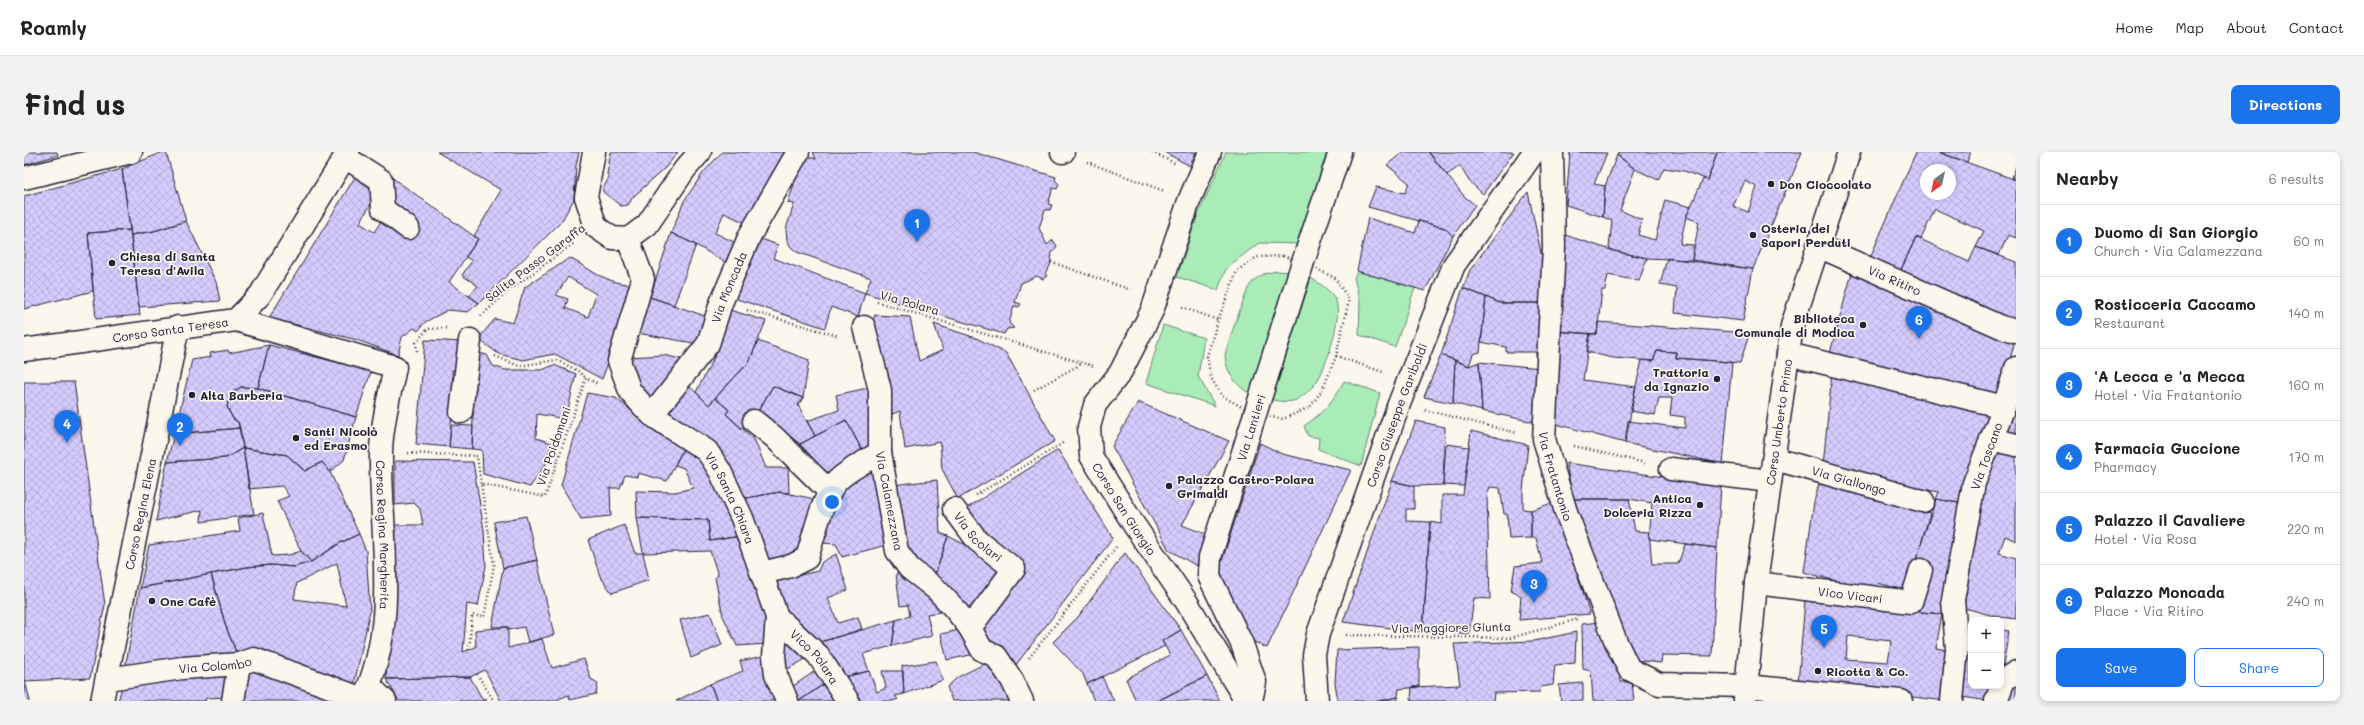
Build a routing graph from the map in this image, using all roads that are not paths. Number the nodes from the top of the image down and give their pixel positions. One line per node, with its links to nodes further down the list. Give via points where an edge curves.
1 (131, 152): 11 (street)
2 (594, 152): 14 (street, via 586,198 596,227 612,238)
3 (700, 152): 14 (street, via 685,169 647,225)
4 (798, 152): 26 (street, Via Moncada, via 750,235 721,302 708,344)
5 (1210, 152): 52 (street, Corso San Giorgio, via 1189,201 1152,311 1120,373 1095,404 1089,427 1091,456 1134,525 1186,600)
6 (1340, 152): 53 (street, Via Lantieri, via 1210,557 1209,576 1242,644 1255,682)
7 (1534, 152): 54 (street, Corso Giuseppe Garibaldi, via 1454,264 1401,397 1318,634 1314,655)
8 (1552, 152): 45 (street, Via Fratantonio, via 1554,247 1544,439 1566,512 1616,642 1629,669 1659,684)
9 (1849, 152): 15 (street, Corso Umberto Primo)
10 (346, 155): 13 (street, via 381,180 383,209); 16 (street, Corso Santa Teresa, via 260,295)
11 (70, 158): 12 (street)
12 (24, 178)
13 (408, 228)
14 (628, 239): 26 (street, Via Santa Chiara, via 643,279 619,361 630,391)
15 (1818, 246): 19 (street, Via Ritiro, via 2001,328); 22 (street, Corso Umberto Primo, via 1792,326)
16 (236, 320): 17 (street, Corso Santa Teresa); 46 (street, Corso Regina Margherita, via 395,367 381,452 386,606 380,653)
17 (178, 327): 21 (street, Corso Santa Teresa); 44 (street, Corso Regina Elena)
18 (864, 327): 30 (street, Via Calamezzana, via 880,390)
19 (2016, 331)
20 (469, 334): 25 (street)
21 (24, 350)
22 (1788, 354): 24 (street, Via Toscano); 31 (street, Corso Umberto Primo)
23 (2016, 368): 24 (street)
24 (2004, 408): 28 (street, Via Toscano)
25 (461, 412)
26 (652, 415): 38 (street, Via Santa Chiara, via 707,451 720,471 742,518)
27 (754, 421): 34 (street)
28 (1991, 439): 29 (street); 56 (street, Via Toscano, via 1974,483 1953,600 1957,649)
29 (2016, 445)
30 (880, 452): 34 (street, via 838,480); 41 (street, Via Calamezzana, via 897,551 908,568 936,589)
31 (1775, 459): 33 (street, Corso Umberto Primo); 35 (street, Via Giallongo)
32 (1671, 469): 33 (street)
33 (1770, 480): 39 (street, Corso Umberto Primo)
34 (830, 492): 38 (street, via 807,558 791,566)
35 (1923, 501)
36 (954, 509): 41 (street, Via Scolari, via 977,540 1014,570)
37 (1921, 570): 39 (street, Vico Vicari, via 1911,602)
38 (762, 573): 40 (street, Via Santa Chiara)
39 (1756, 583): 45 (street, Corso Umberto Primo)
40 (777, 617): 49 (street, Via Santa Chiara, via 774,656 776,675); 50 (street, Vico Polara, via 818,655)
41 (970, 628): 51 (street, Via Calamezzana, via 982,650 996,656)
42 (239, 664): 44 (street, Via Colombo, via 182,668); 46 (street, Via Colombo, via 254,659); 48 (street)
43 (2016, 672): 57 (street, via 2004,680)
44 (108, 679): 47 (street, Corso Regina Elena)
45 (1745, 694): 55 (street, Via Fratantonio)
46 (370, 697)
47 (102, 701)
48 (233, 701)
49 (788, 701)
50 (848, 701)
51 (1022, 701)
52 (1246, 701)
53 (1251, 701)
54 (1317, 701)
55 (1901, 701)
56 (1952, 701)
57 (1996, 701)

